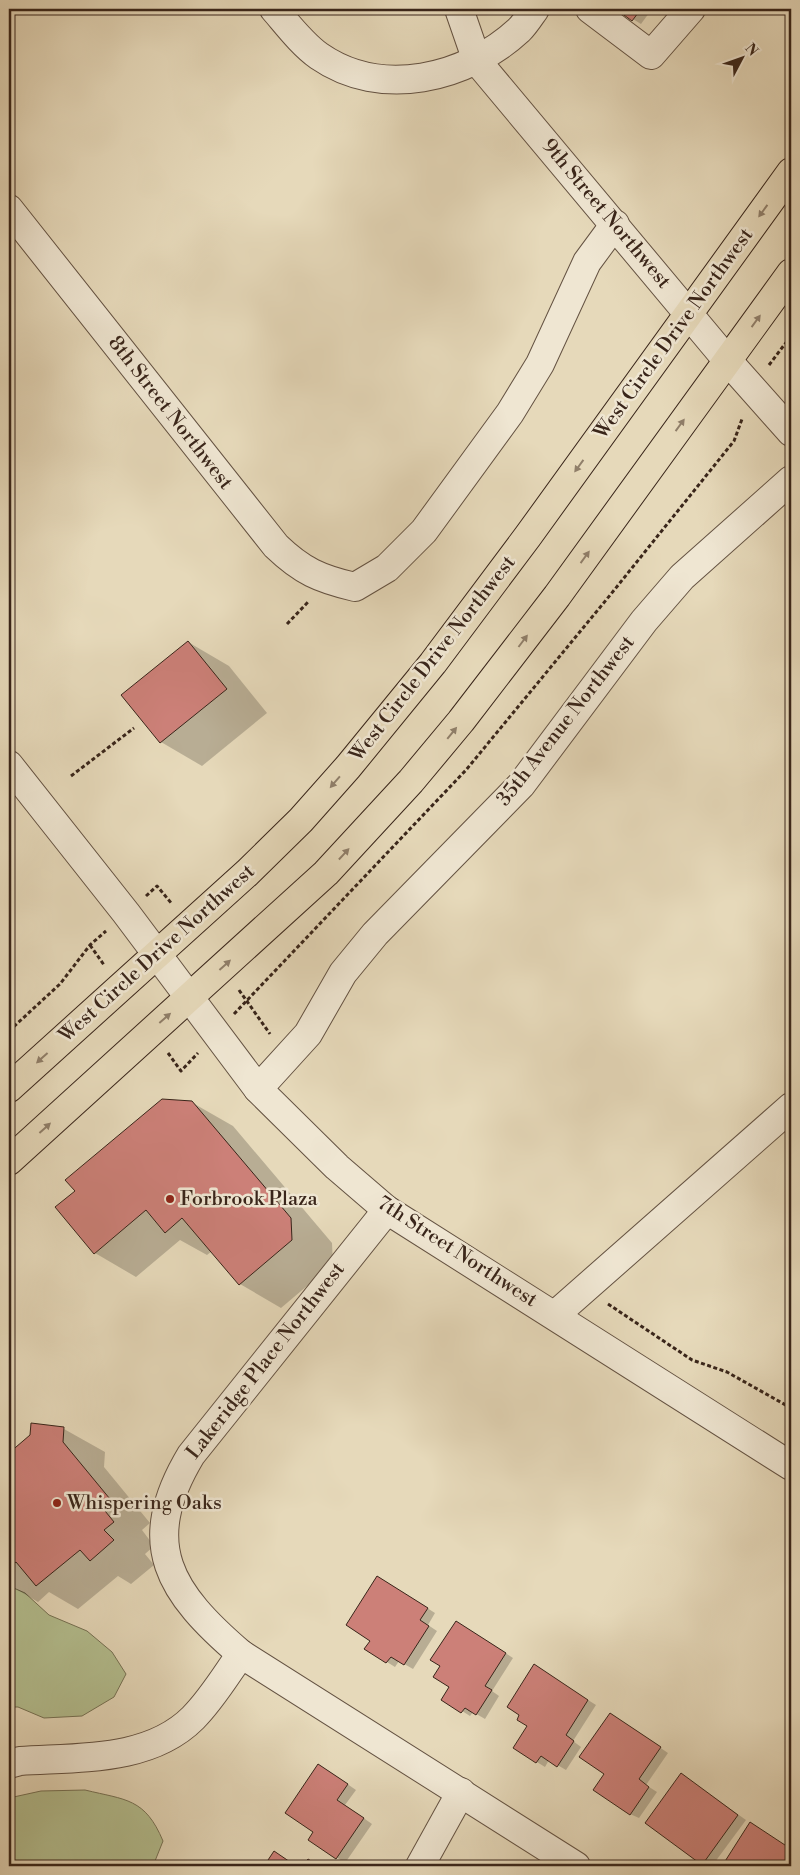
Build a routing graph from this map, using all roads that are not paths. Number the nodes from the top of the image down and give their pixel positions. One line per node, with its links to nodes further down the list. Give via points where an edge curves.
1 (274, 9): 6 (street, via 318,55 336,66 373,78 406,80)
2 (459, 9): 6 (street, 9th Street Northwest)
3 (535, 9): 6 (street, via 519,30)
4 (691, 9): 5 (street, via 651,55)
5 (605, 14)
6 (477, 61): 9 (street, 9th Street Northwest)
7 (791, 172): 11 (main road, West Circle Drive Northwest, one-way to 11)
8 (9, 209): 9 (street, 8th Street Northwest, via 276,546 292,562 323,580 355,587 387,568 424,531 510,413 537,371 587,262)
9 (615, 224): 11 (street, 9th Street Northwest)
10 (791, 273): 12 (main road, one-way to 10)
11 (689, 313): 12 (street, 9th Street Northwest); 16 (main road, West Circle Drive Northwest, one-way to 16, via 534,528 378,732 288,834)
12 (728, 360): 13 (street, 9th Street Northwest); 17 (main road, one-way to 12, via 326,873 434,754 557,596)
13 (791, 432)
14 (791, 480): 19 (street, 35th Avenue Northwest, via 682,577 521,785 375,934 343,973 308,1034)
15 (9, 765): 16 (street, 7th Street Northwest)
16 (157, 955): 17 (street, 7th Street Northwest); 18 (main road, West Circle Drive Northwest, one-way to 18)
17 (189, 997): 19 (street, 7th Street Northwest); 21 (main road, one-way to 17)
18 (9, 1088)
19 (258, 1088): 22 (street, 7th Street Northwest, via 337,1167)
20 (791, 1107): 23 (street)
21 (9, 1160)
22 (387, 1210): 23 (street, 7th Street Northwest); 25 (street, Lakeridge Place Northwest, via 199,1442 169,1499 164,1535 166,1562 174,1580 208,1626)
23 (555, 1315): 24 (street, 7th Street Northwest)
24 (791, 1466)
25 (241, 1654): 26 (street, via 194,1717 160,1742 116,1754); 27 (street, Lakeridge Place Northwest)
26 (9, 1764)
27 (462, 1792): 28 (street); 29 (street, Lakeridge Place Northwest)
28 (420, 1866)
29 (576, 1866)

